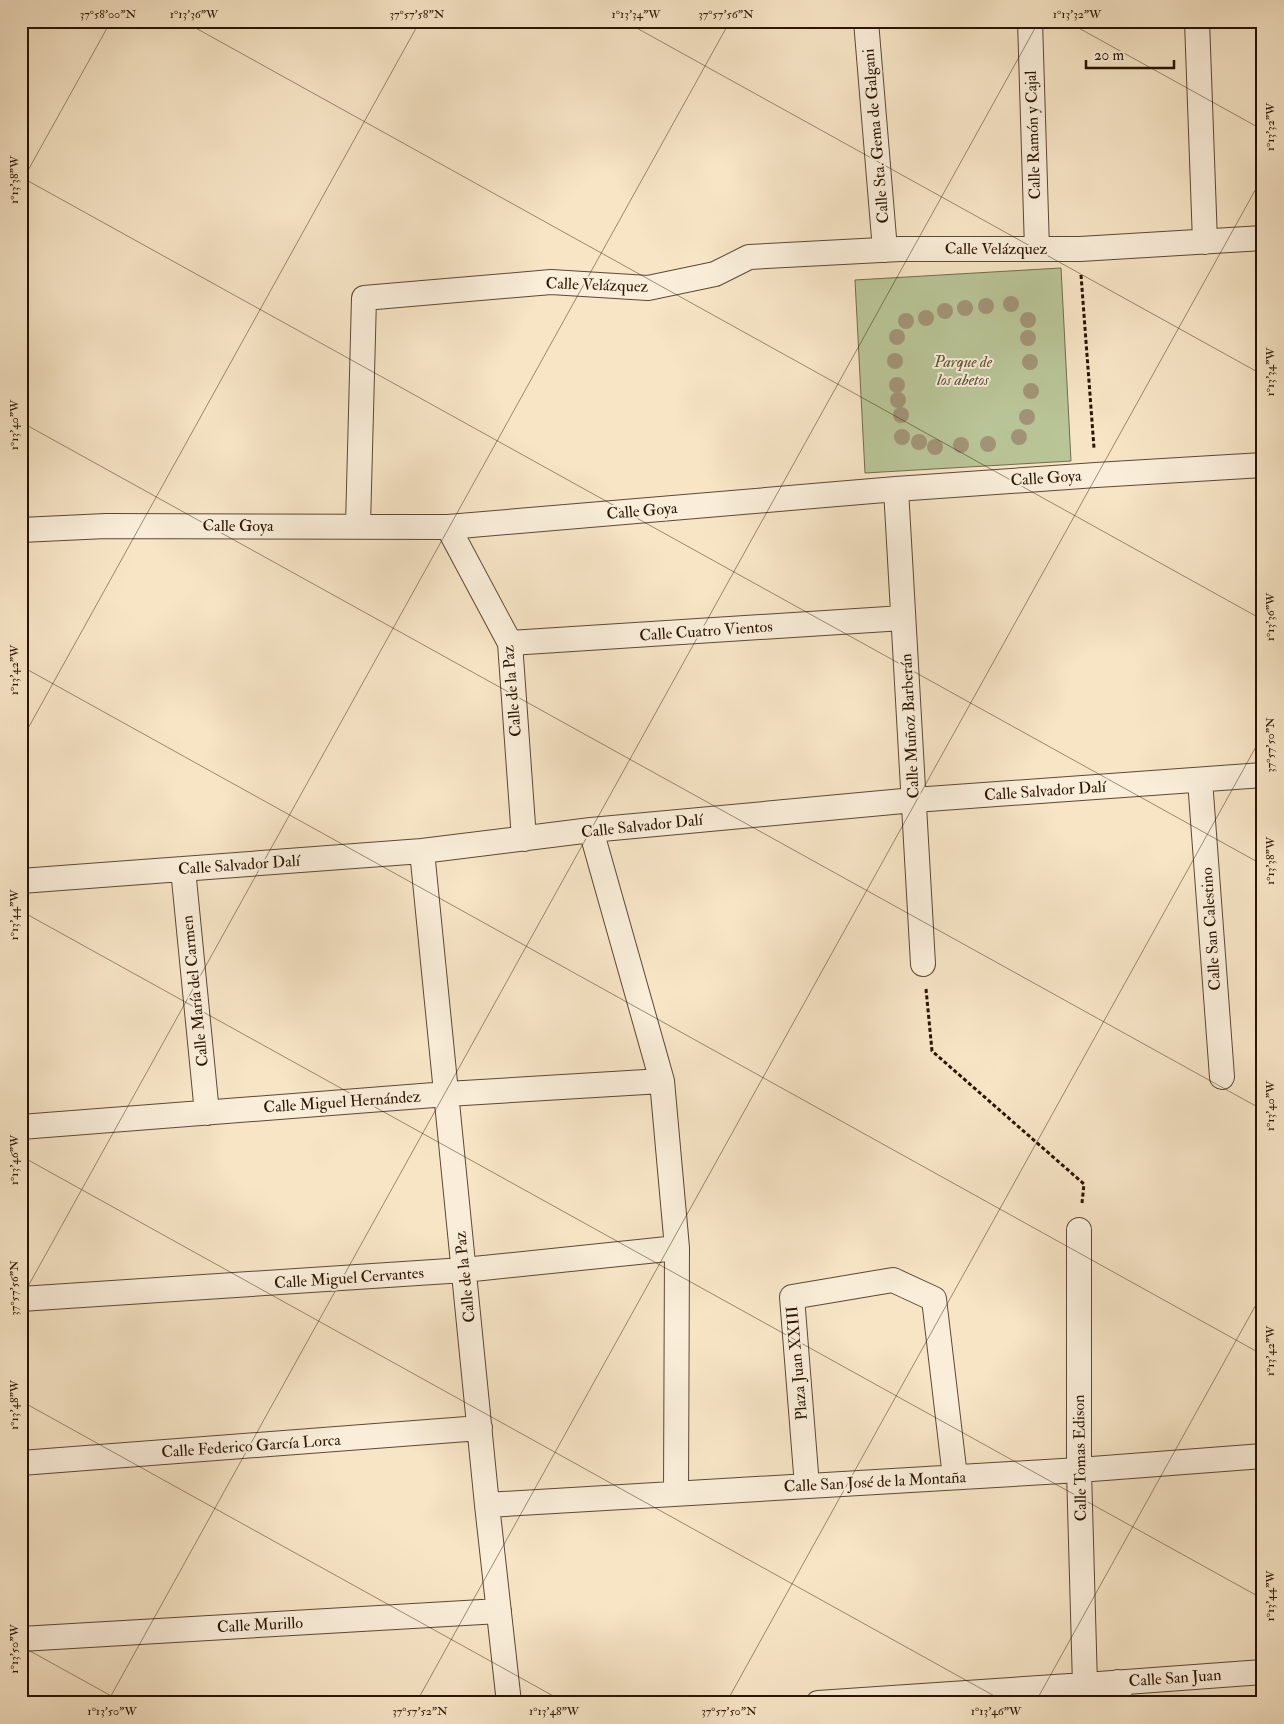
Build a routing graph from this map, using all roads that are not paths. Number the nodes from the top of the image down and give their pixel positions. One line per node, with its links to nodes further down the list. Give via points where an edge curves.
1 (866, 21): 7 (street, Calle Sta. Gema de Galgani)
2 (1030, 21): 6 (street, Calle Ramón y Cajal)
3 (1197, 21): 5 (street)
4 (1263, 238): 5 (street, Calle Velázquez)
5 (1204, 242): 6 (street, Calle Velázquez)
6 (1037, 249): 7 (street, Calle Velázquez)
7 (885, 250): 10 (street, Calle Velázquez, via 749,257 715,274 648,288 551,282 364,298)
8 (1263, 465): 9 (street, Calle Goya)
9 (896, 489): 11 (street, Calle Goya); 13 (street, Calle Muñoz Barberán)
10 (358, 526): 11 (street, Calle Goya); 12 (street, Calle Goya, via 106,526)
11 (448, 528): 14 (street, Calle de la Paz)
12 (21, 530)
13 (903, 618): 14 (street, Calle Cuatro Vientos); 17 (street, Calle Muñoz Barberán)
14 (510, 643): 19 (street, Calle de la Paz)
15 (1263, 775): 16 (street, Calle Salvador Dalí)
16 (1200, 780): 17 (street, Calle Salvador Dalí); 24 (street, Calle San Calestino)
17 (914, 800): 18 (street, Calle Salvador Dalí); 23 (street, Calle Muñoz Barberán)
18 (591, 830): 19 (street, Calle Salvador Dalí); 25 (street)
19 (524, 838): 20 (street, Calle Salvador Dalí)
20 (422, 851): 21 (street, Calle Salvador Dalí); 26 (street, Calle de la Paz)
21 (183, 869): 22 (street, Calle Salvador Dalí); 27 (street, Calle María del Carmen)
22 (21, 881)
23 (923, 964)
24 (1222, 1078)
25 (662, 1081): 26 (street, Calle Miguel Hernández); 30 (street)
26 (447, 1094): 27 (street, Calle Miguel Hernández); 31 (street, Calle de la Paz)
27 (207, 1113): 28 (street, Calle Miguel Hernández)
28 (21, 1127)
29 (1079, 1230): 36 (street, Calle Tomas Edison)
30 (677, 1248): 31 (street, Calle Miguel Cervantes); 39 (street)
31 (464, 1270): 32 (street, Calle Miguel Cervantes); 33 (street, Calle de la Paz)
32 (21, 1299)
33 (480, 1428): 35 (street, Calle Federico García Lorca); 40 (street, Calle de la Paz)
34 (1263, 1456): 36 (street, Calle San José de la Montaña)
35 (21, 1463)
36 (1079, 1470): 37 (street, Calle San José de la Montaña); 44 (street, Calle Tomas Edison)
37 (955, 1477): 38 (street, Calle San José de la Montaña); 38 (street, Plaza Juan XXIII, via 934,1299 893,1280 792,1297)
38 (807, 1486): 39 (street, Calle San José de la Montaña)
39 (676, 1494): 40 (street, Calle San José de la Montaña)
40 (487, 1505): 41 (street, Calle de la Paz)
41 (499, 1611): 42 (street, Calle Murillo); 46 (street, Calle de la Paz)
42 (21, 1639)
43 (1263, 1672): 45 (street, Calle San Juan)
44 (1085, 1685): 45 (street, Calle San Juan); 47 (street, Calle San Juan)
45 (1119, 1692)
46 (509, 1703)
47 (818, 1703)

